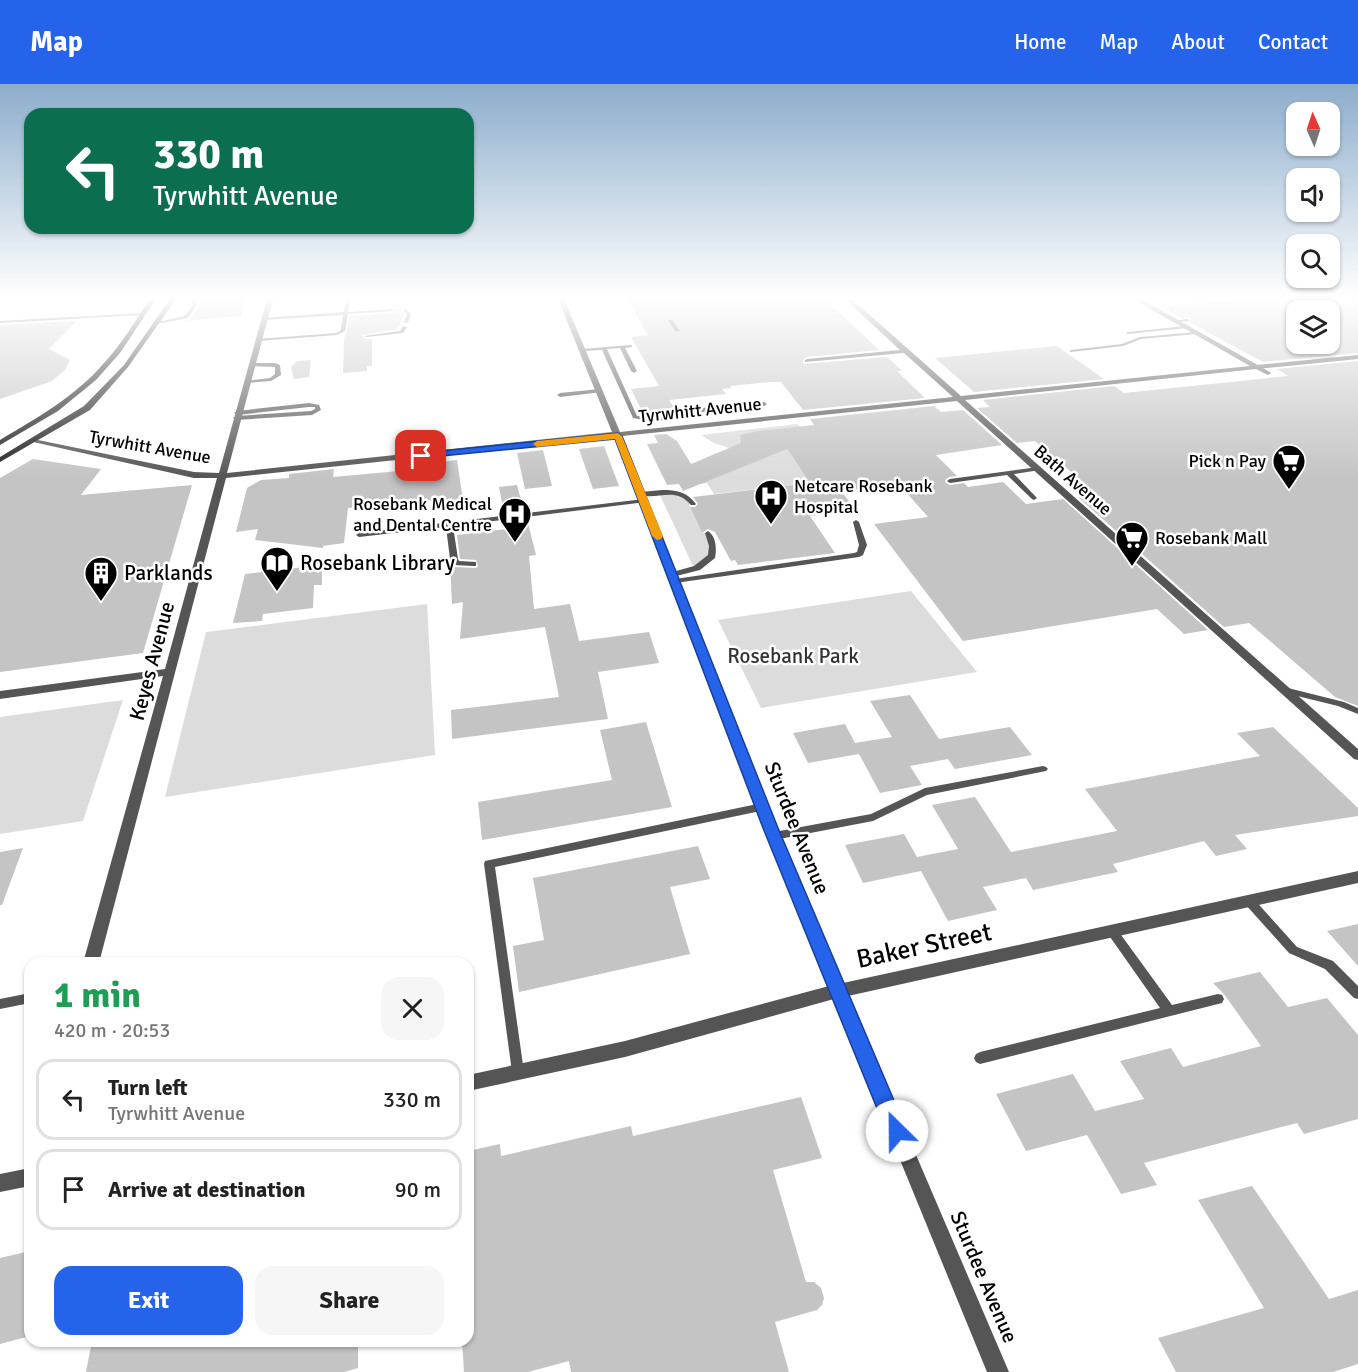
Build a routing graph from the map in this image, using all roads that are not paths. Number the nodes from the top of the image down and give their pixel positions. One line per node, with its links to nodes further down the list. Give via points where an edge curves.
1 (110, 359): 23 (main road, via 56,409)
2 (131, 359): 25 (main road, via 87,408)
3 (253, 359): 12 (street, Keyes Avenue)
4 (586, 359): 17 (street, Sturdee Avenue)
5 (609, 359): 20 (lane, via 635,417 655,420 691,411)
6 (628, 359): 14 (lane)
7 (826, 359): 11 (street)
8 (915, 359): 19 (street, Bath Avenue)
9 (1243, 359): 13 (street)
10 (1337, 359): 13 (street, Tyrwhitt Avenue)
11 (807, 361)
12 (252, 365): 16 (street, Keyes Avenue); 16 (lane, via 278,366 278,375)
13 (1257, 367): 15 (street); 19 (street, Tyrwhitt Avenue)
14 (634, 371)
15 (1268, 373)
16 (247, 382): 21 (street, Keyes Avenue)
17 (600, 392): 18 (lane); 24 (street, Sturdee Avenue)
18 (560, 395)
19 (960, 400): 24 (street, Tyrwhitt Avenue); 28 (street, Bath Avenue)
20 (764, 404)
21 (236, 416): 21 (lane, via 312,413 318,410 317,406 309,405); 30 (street, Keyes Avenue)
22 (0, 435): 23 (main road, Tyrwhitt Avenue)
23 (12, 436): 25 (main road, Tyrwhitt Avenue); 26 (main road)
24 (618, 436): 30 (street, Tyrwhitt Avenue); 32 (street, Sturdee Avenue)
25 (33, 441): 27 (main road); 30 (street, Tyrwhitt Avenue, via 195,475)
26 (0, 443)
27 (0, 460)
28 (1038, 469): 29 (lane); 42 (street, Bath Avenue)
29 (1009, 473): 31 (lane); 33 (lane)
30 (221, 476): 41 (street, Keyes Avenue)
31 (950, 481)
32 (642, 498): 34 (lane, via 679,493); 36 (lane); 40 (street, Sturdee Avenue)
33 (1034, 498)
34 (693, 504)
35 (856, 522): 40 (lane, via 863,545 856,555)
36 (449, 525): 38 (lane); 39 (lane, via 454,559 457,563)
37 (708, 532): 40 (lane, via 712,556)
38 (359, 535)
39 (473, 564)
40 (674, 578): 47 (street, Sturdee Avenue)
41 (169, 672): 43 (street); 52 (street, Keyes Avenue)
42 (1284, 690): 44 (lane); 45 (street, Bath Avenue)
43 (0, 695)
44 (1358, 711)
45 (1358, 756)
46 (1043, 769): 48 (lane, via 925,792 873,817)
47 (762, 807): 48 (street, Sturdee Avenue); 60 (lane, via 489,864)
48 (774, 836): 53 (street, Sturdee Avenue)
49 (1358, 877): 50 (street, Baker Street)
50 (1249, 901): 51 (street, Baker Street); 54 (lane, via 1293,950 1329,965)
51 (1112, 931): 53 (street, Baker Street); 58 (lane)
52 (93, 957)
53 (838, 991): 60 (street, Baker Street, via 625,1049); 64 (street, Sturdee Avenue)
54 (1358, 994)
55 (24, 999): 57 (lane)
56 (1218, 999): 58 (lane)
57 (0, 1004)
58 (1169, 1011): 59 (lane)
59 (980, 1058)
60 (518, 1072): 61 (street, Baker Street)
61 (474, 1082)
62 (24, 1178): 63 (street)
63 (0, 1183)
64 (998, 1372)

